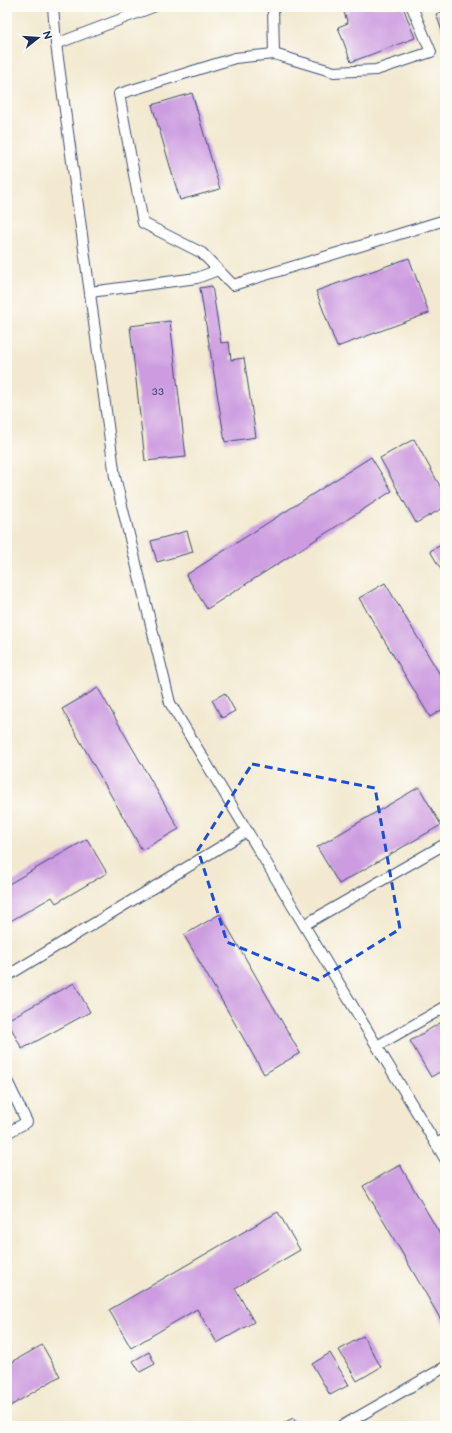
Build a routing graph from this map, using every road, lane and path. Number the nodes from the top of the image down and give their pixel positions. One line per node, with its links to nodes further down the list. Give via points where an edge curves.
1 (53, 7): 5 (lane)
2 (153, 7): 5 (lane)
3 (272, 7): 6 (lane)
4 (412, 7): 6 (lane, via 430,52 376,70 334,72)
5 (56, 44): 9 (lane)
6 (274, 54): 8 (lane, via 235,58 119,94 143,223 202,253)
7 (445, 220): 8 (lane, via 233,286)
8 (218, 270): 9 (lane, via 197,278)
9 (90, 292): 10 (lane, via 115,477 170,703)
10 (247, 831): 12 (lane); 13 (lane)
11 (445, 844): 12 (lane)
12 (304, 925): 15 (lane)
13 (7, 976)
14 (445, 1007): 15 (lane)
15 (377, 1046): 18 (lane)
16 (7, 1081): 17 (lane, via 27,1122)
17 (7, 1133)
18 (441, 1141): 19 (lane)
19 (445, 1159)
20 (445, 1367): 21 (lane)
21 (342, 1426)

